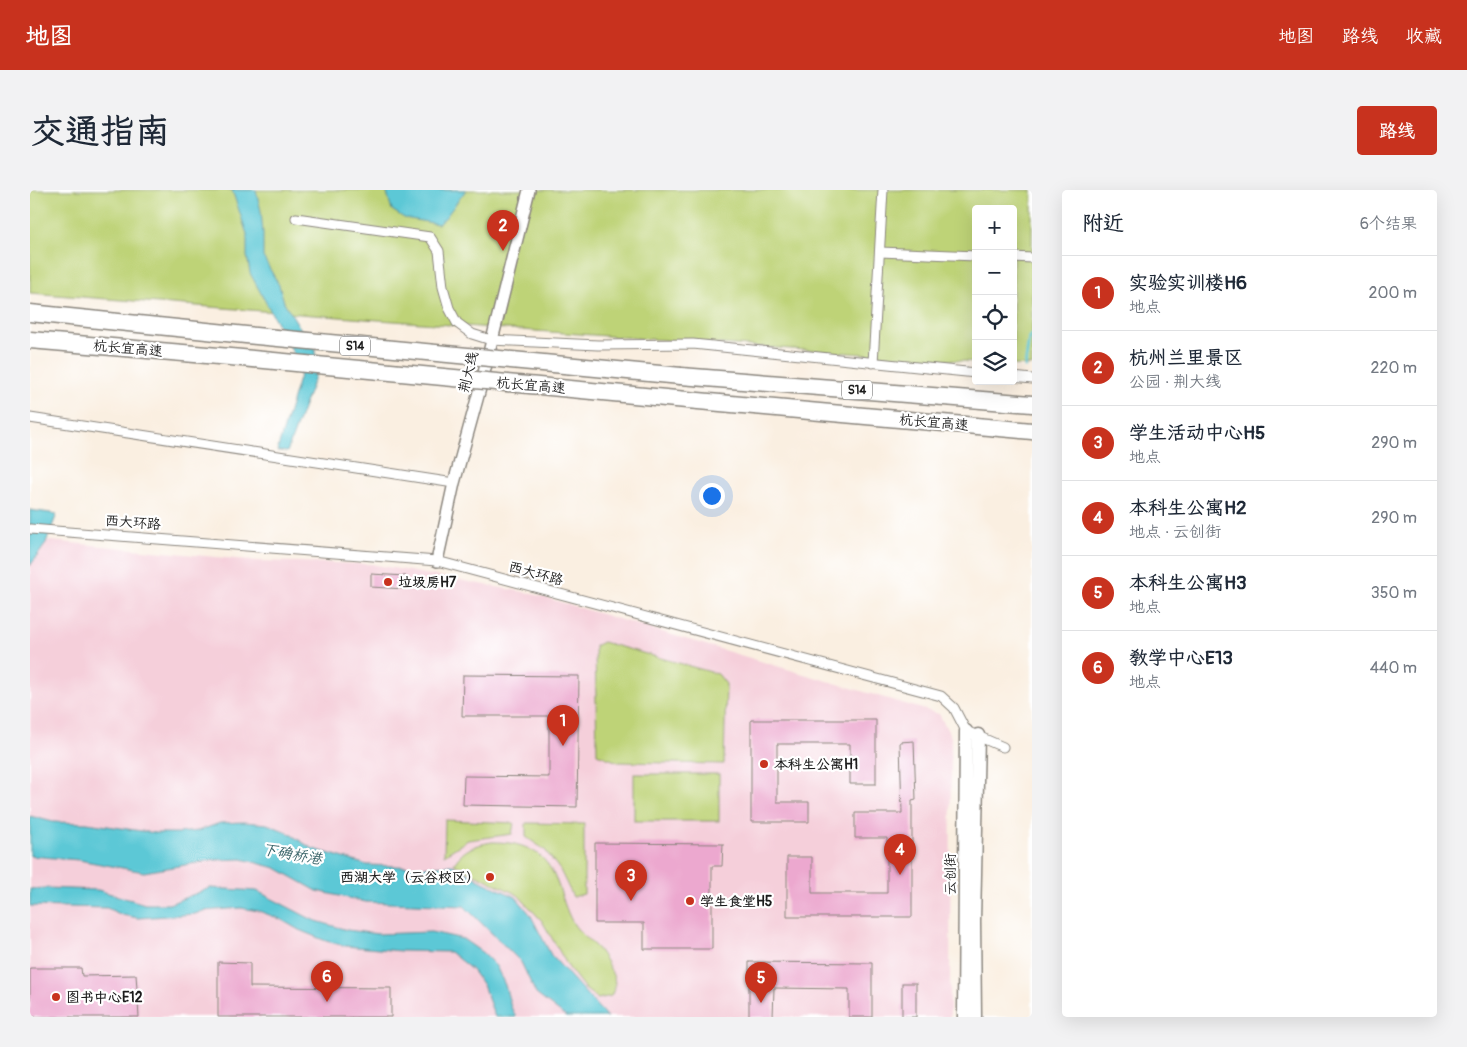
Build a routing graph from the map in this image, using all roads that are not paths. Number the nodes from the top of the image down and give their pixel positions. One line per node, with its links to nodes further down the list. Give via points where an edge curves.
1 (529, 190): 10 (street, 荆大线)
2 (883, 190): 4 (street)
3 (296, 218): 10 (street, via 430,237 439,251 443,287 457,323 472,334)
4 (880, 252): 5 (street); 11 (street)
5 (972, 256)
6 (1017, 257): 7 (street)
7 (1032, 258)
8 (30, 313): 15 (highway, 杭长宜高速 / S14, bridge, via 681,376)
9 (30, 340): 16 (highway, 杭长宜高速 / S14, bridge)
10 (491, 340): 11 (street, via 598,345 693,344); 20 (street, 荆大线)
11 (873, 363): 12 (street)
12 (972, 373)
13 (1017, 377): 14 (street)
14 (1032, 379)
15 (1032, 404)
16 (857, 415): 18 (highway, 杭长宜高速 / S14); 19 (highway)
17 (30, 418): 20 (street)
18 (1032, 431)
19 (1032, 439)
20 (454, 483): 22 (street, 荆大线)
21 (30, 529): 22 (street, 西大环路)
22 (437, 561): 23 (street, 西大环路, via 941,696 954,708)
23 (966, 731): 24 (street); 26 (main road, 云创街)
24 (978, 735): 25 (street); 27 (main road, 云创街)
25 (1003, 747)
26 (964, 1017)
27 (974, 1017)

